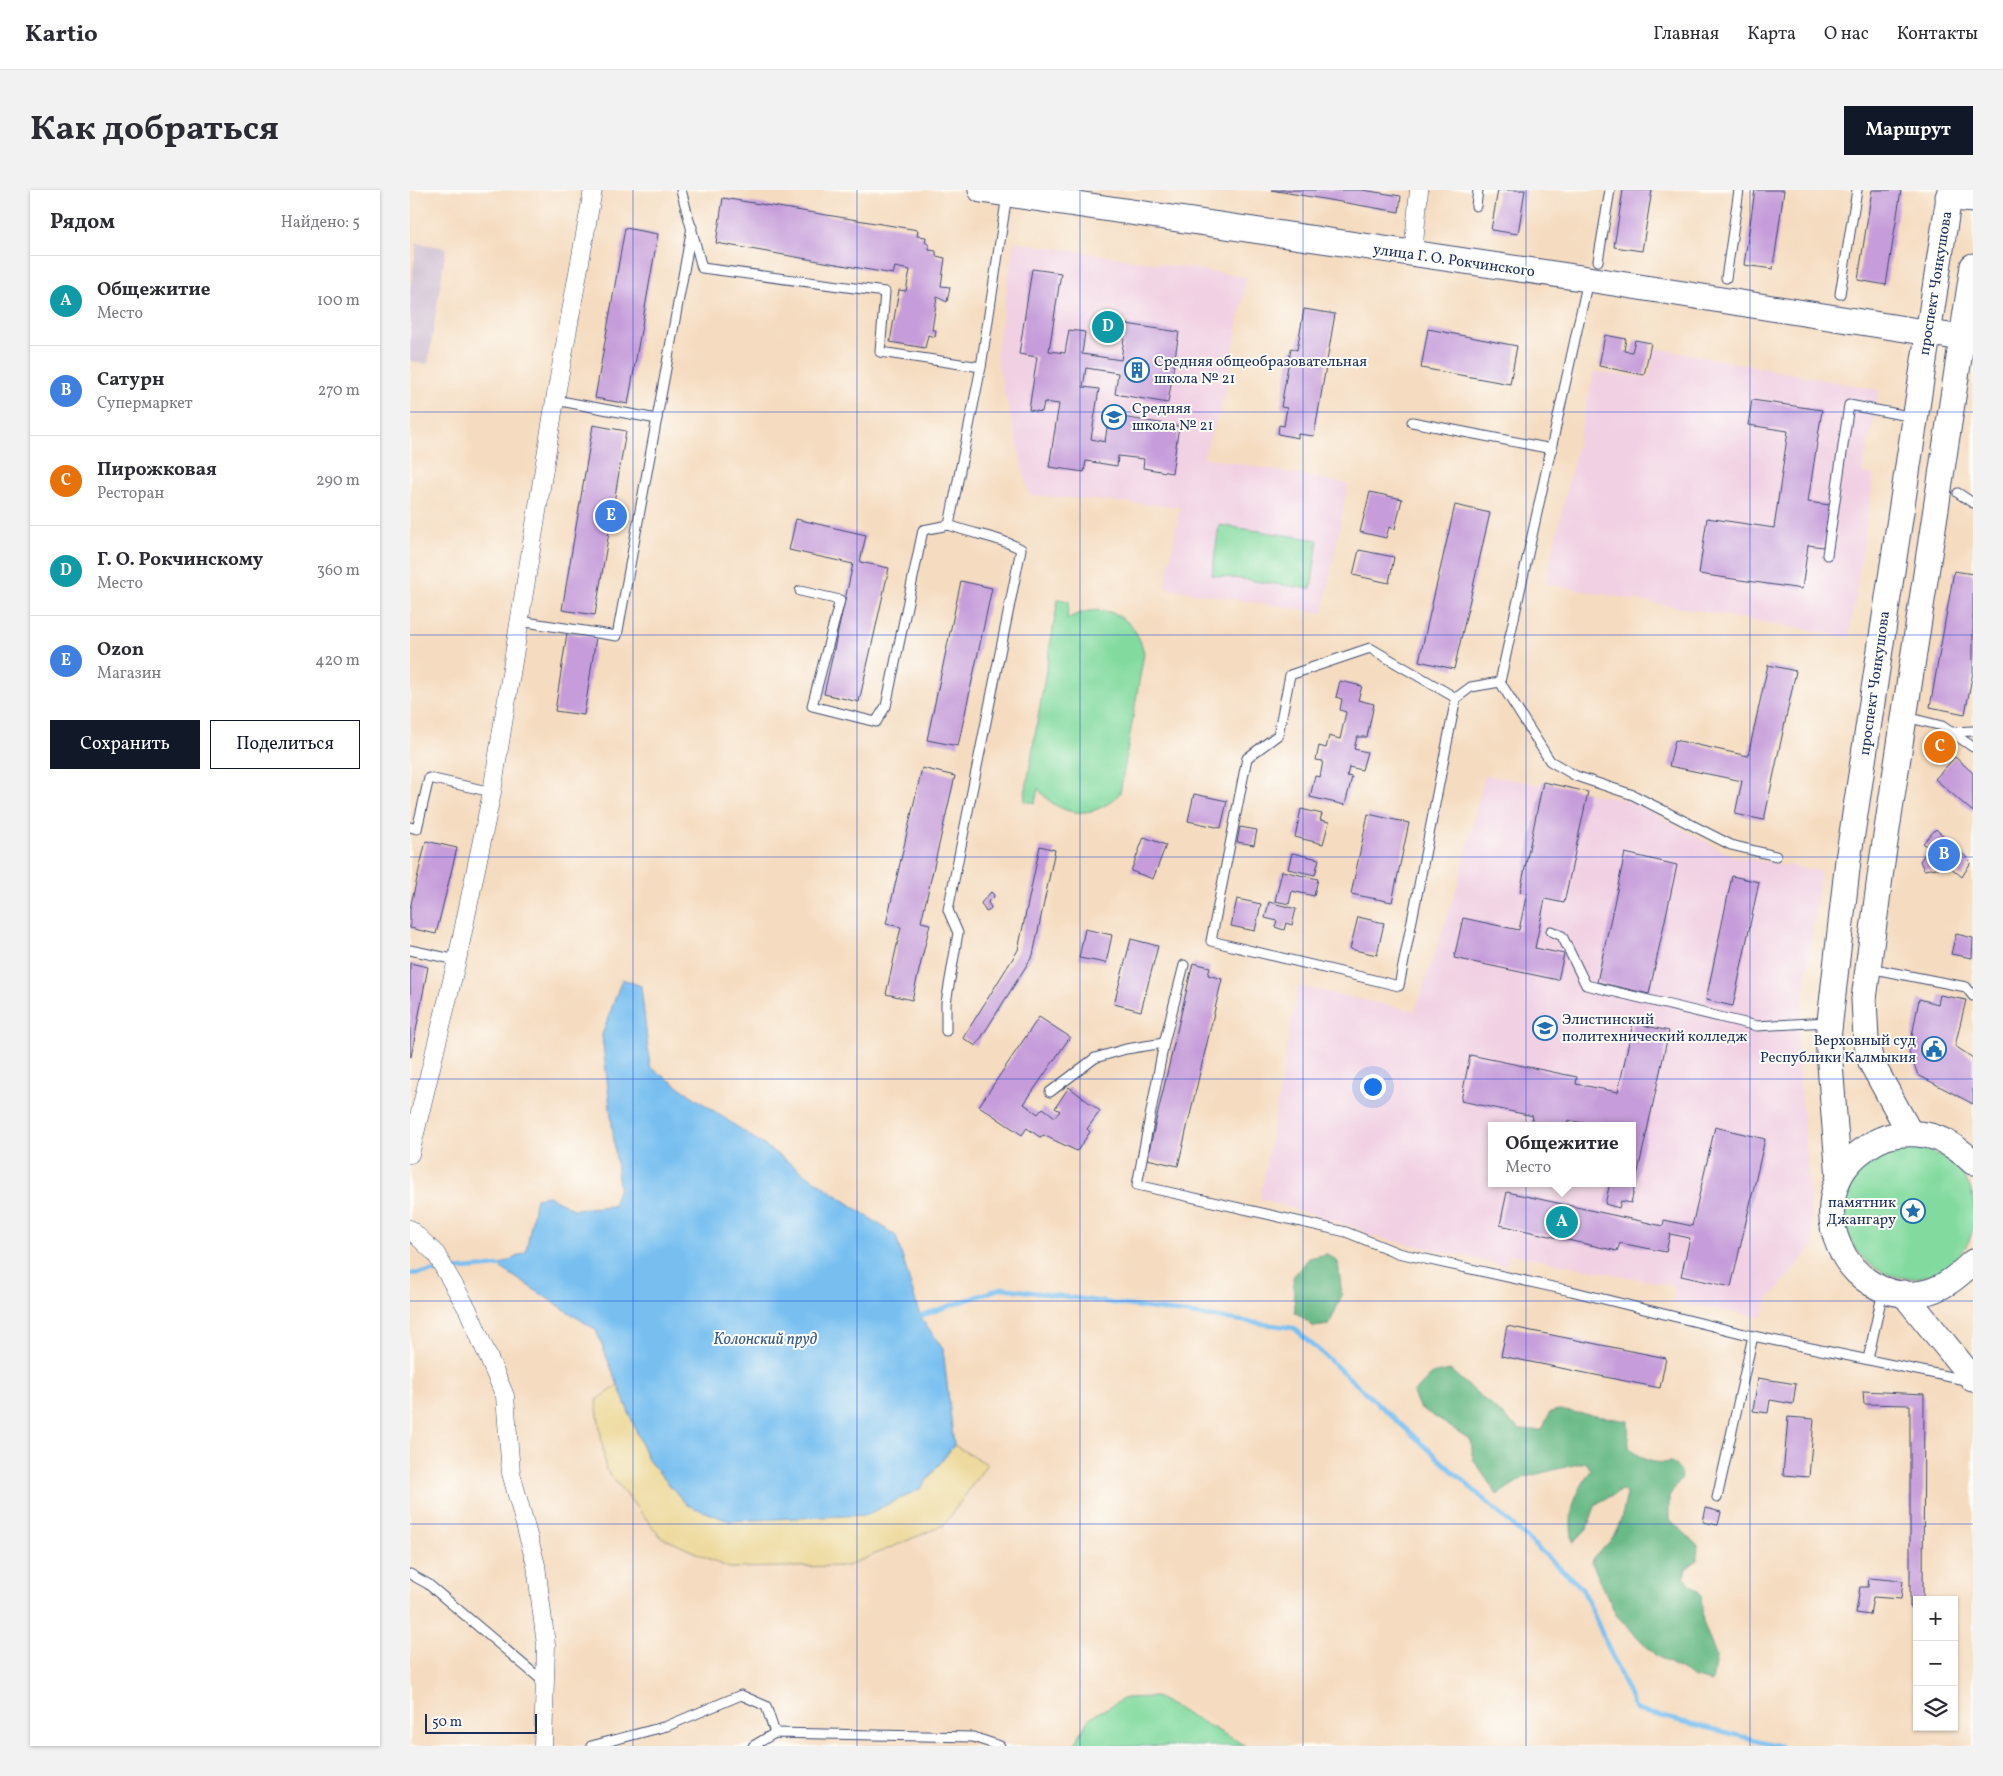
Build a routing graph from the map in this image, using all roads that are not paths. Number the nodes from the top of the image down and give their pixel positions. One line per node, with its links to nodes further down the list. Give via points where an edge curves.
1 (594, 190): 22 (street)
2 (681, 190): 13 (lane)
3 (981, 190): 10 (main road, улица Г. О. Рокчинского)
4 (1416, 190): 14 (street)
5 (1478, 190): 12 (lane)
6 (1610, 190): 15 (lane)
7 (1739, 190): 16 (lane)
8 (1856, 190): 18 (lane)
9 (1949, 193): 11 (main road); 19 (main road, проспект Чонкушова)
10 (1007, 195): 14 (main road, улица Г. О. Рокчинского); 21 (lane)
11 (1973, 200)
12 (1476, 206)
13 (692, 227): 21 (lane, via 702,268 885,292 880,352); 24 (lane)
14 (1412, 254): 15 (main road, улица Г. О. Рокчинского)
15 (1593, 270): 19 (main road, улица Г. О. Рокчинского); 26 (lane)
16 (1726, 278)
17 (1972, 279): 20 (main road)
18 (1840, 294)
19 (1928, 332): 20 (main road, улица Г. О. Рокчинского); 23 (main road, проспект Чонкушова)
20 (1962, 338): 32 (main road)
21 (981, 367): 29 (lane)
22 (555, 400): 24 (lane); 34 (street)
23 (1914, 417): 30 (lane, via 1849,405); 31 (main road, проспект Чонкушова)
24 (657, 419): 34 (lane, via 617,636)
25 (1412, 422): 26 (lane)
26 (1552, 449): 35 (lane)
27 (1958, 493): 28 (lane)
28 (1973, 503)
29 (949, 524): 33 (lane, via 923,530 886,706 876,722 812,706 840,600); 51 (lane, via 966,532 1004,540 1021,549 948,910 958,933 946,1003)
30 (1827, 555)
31 (1892, 565): 32 (main road); 50 (main road, проспект Чонкушова, via 1848,860)
32 (1928, 570): 37 (main road)
33 (800, 591)
34 (519, 620): 41 (street)
35 (1500, 682): 36 (lane, via 1471,687); 43 (lane, via 1550,761 1576,776 1633,794 1731,845)
36 (1456, 698): 36 (lane, via 1400,986 1210,941 1247,758 1278,734 1290,675 1370,648)
37 (1905, 717): 39 (lane, via 1942,726); 48 (main road)
38 (1973, 731): 39 (lane)
39 (1951, 732): 40 (lane)
40 (1973, 747)
41 (492, 792): 42 (lane, via 430,778 416,829); 46 (street)
42 (410, 827)
43 (1776, 856)
44 (1551, 931): 50 (lane, via 1562,936 1586,986 1757,1026)
45 (410, 950): 46 (lane)
46 (457, 960): 54 (street)
47 (1184, 965): 52 (lane)
48 (1868, 968): 49 (lane, via 1966,987); 55 (main road, via 1864,999 1871,1062)
49 (1973, 996)
50 (1830, 1022): 58 (main road, проспект Чонкушова, via 1828,1039)
51 (946, 1031)
52 (1164, 1043): 53 (lane, via 1095,1058); 62 (lane, via 1137,1185 1346,1232 1398,1253)
53 (1050, 1092)
54 (415, 1109): 56 (street)
55 (1910, 1133): 57 (main road, via 1934,1136 1956,1147); 58 (main road, via 1888,1136 1868,1146 1851,1160)
56 (410, 1154)
57 (1973, 1162)
58 (1839, 1178): 61 (main road, via 1832,1199 1831,1222 1836,1244 1858,1273)
59 (410, 1229): 67 (street, via 436,1254 468,1310 505,1396 511,1473 536,1565 546,1645)
60 (1973, 1262): 61 (main road, via 1953,1280 1922,1293)
61 (1893, 1291): 63 (lane); 64 (main road)
62 (1753, 1336): 63 (lane); 65 (lane)
63 (1868, 1359): 64 (lane)
64 (1973, 1380)
65 (1717, 1498)
66 (410, 1574): 67 (lane, via 428,1584)
67 (544, 1683): 69 (street)
68 (774, 1733): 70 (lane, via 766,1706 741,1695 667,1726); 71 (lane); 72 (lane, via 973,1737)
69 (543, 1746)
70 (591, 1746)
71 (753, 1746)
72 (1000, 1746)

